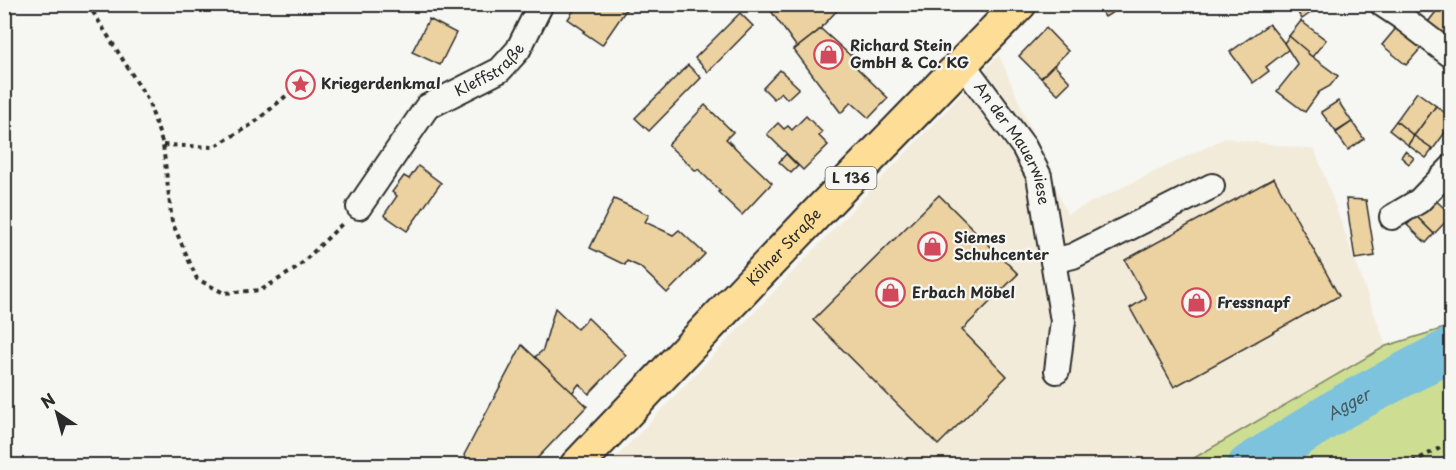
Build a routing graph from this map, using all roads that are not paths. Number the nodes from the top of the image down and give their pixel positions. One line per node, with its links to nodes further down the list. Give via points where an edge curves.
1 (541, 4): 8 (street, Kleffstraße, via 518,50 500,70 427,107)
2 (1020, 4): 5 (main road, Kölner Straße / L 136)
3 (1382, 4): 4 (street)
4 (1452, 56)
5 (963, 63): 10 (street, An der Mauerwiese, via 1024,147 1039,176); 12 (main road, Kölner Straße / L 136)
6 (1452, 167): 9 (street, via 1419,201)
7 (1212, 186): 10 (street, via 1073,256)
8 (359, 207)
9 (1392, 217)
10 (1053, 261): 11 (street, An der Mauerwiese, via 1063,321)
11 (1057, 371)
12 (576, 465)

